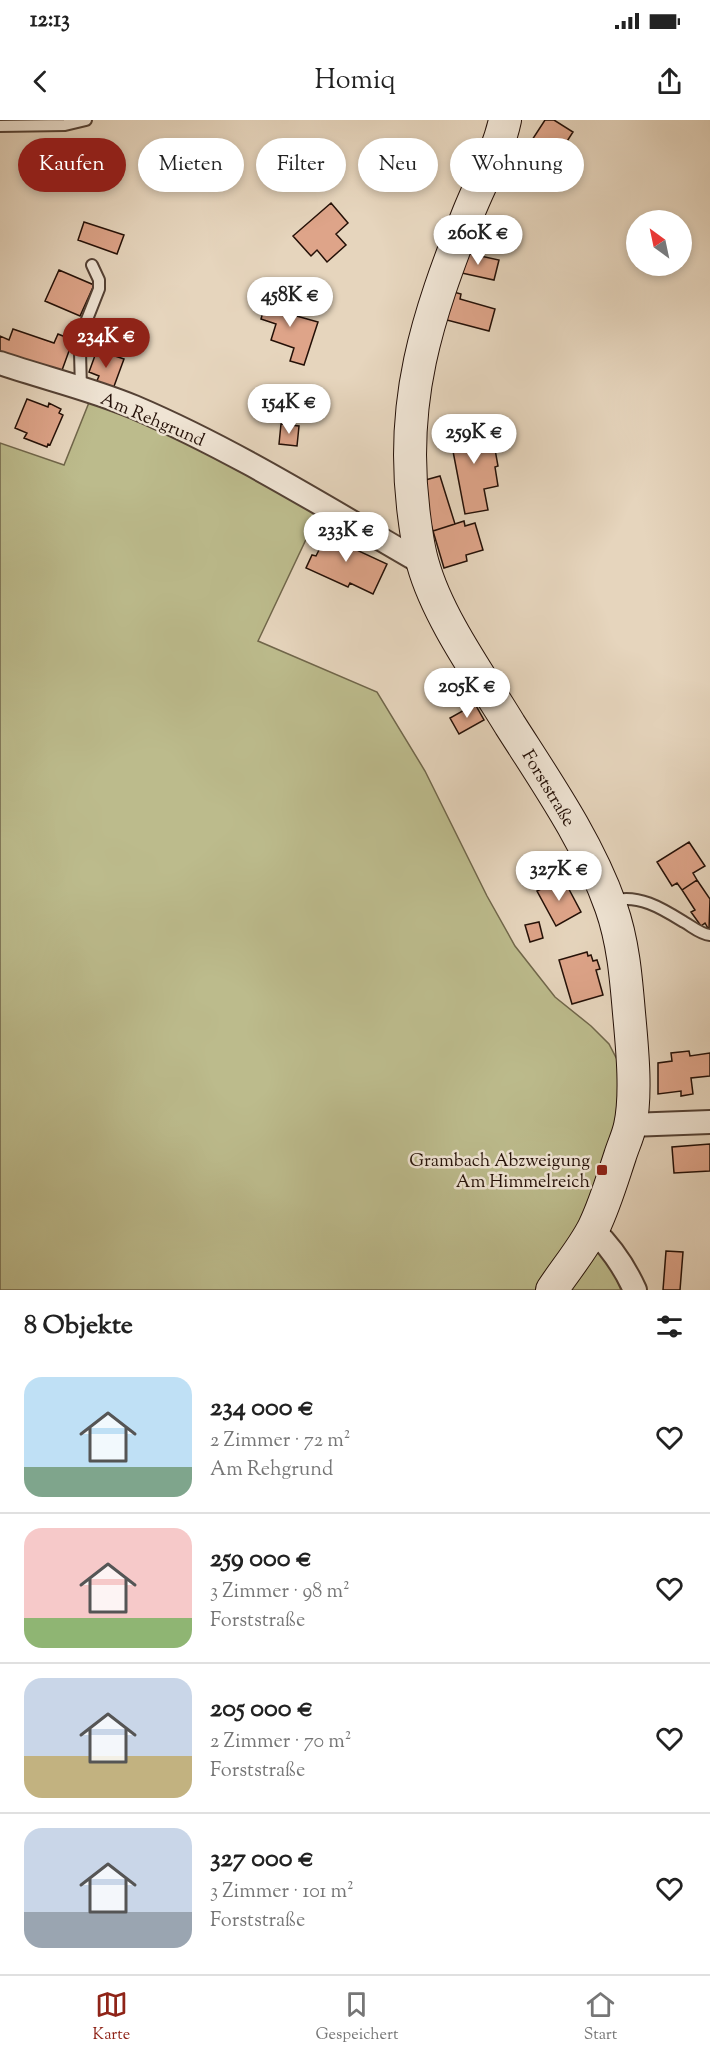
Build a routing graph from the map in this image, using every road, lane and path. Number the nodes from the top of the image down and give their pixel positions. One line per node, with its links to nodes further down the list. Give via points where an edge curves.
1 (86, 120): 3 (lane, via 65,125)
2 (505, 120): 7 (street, Forststraße, via 446,268 420,354 410,450 414,515)
3 (0, 126)
4 (92, 265): 6 (lane, via 99,289 84,327)
5 (0, 363): 6 (street, Am Rehgrund)
6 (81, 390): 7 (street, Am Rehgrund, via 147,413 272,474)
7 (423, 563): 8 (street, Forststraße, via 452,628 575,830)
8 (609, 902): 9 (lane, via 629,898 642,901); 11 (street, Forststraße, via 626,976 632,1043)
9 (710, 935)
10 (710, 1122): 11 (street)
11 (630, 1125): 12 (street, Forststraße)
12 (593, 1230): 13 (street, Forststraße); 14 (street, via 609,1245)
13 (552, 1290)
14 (635, 1290)

